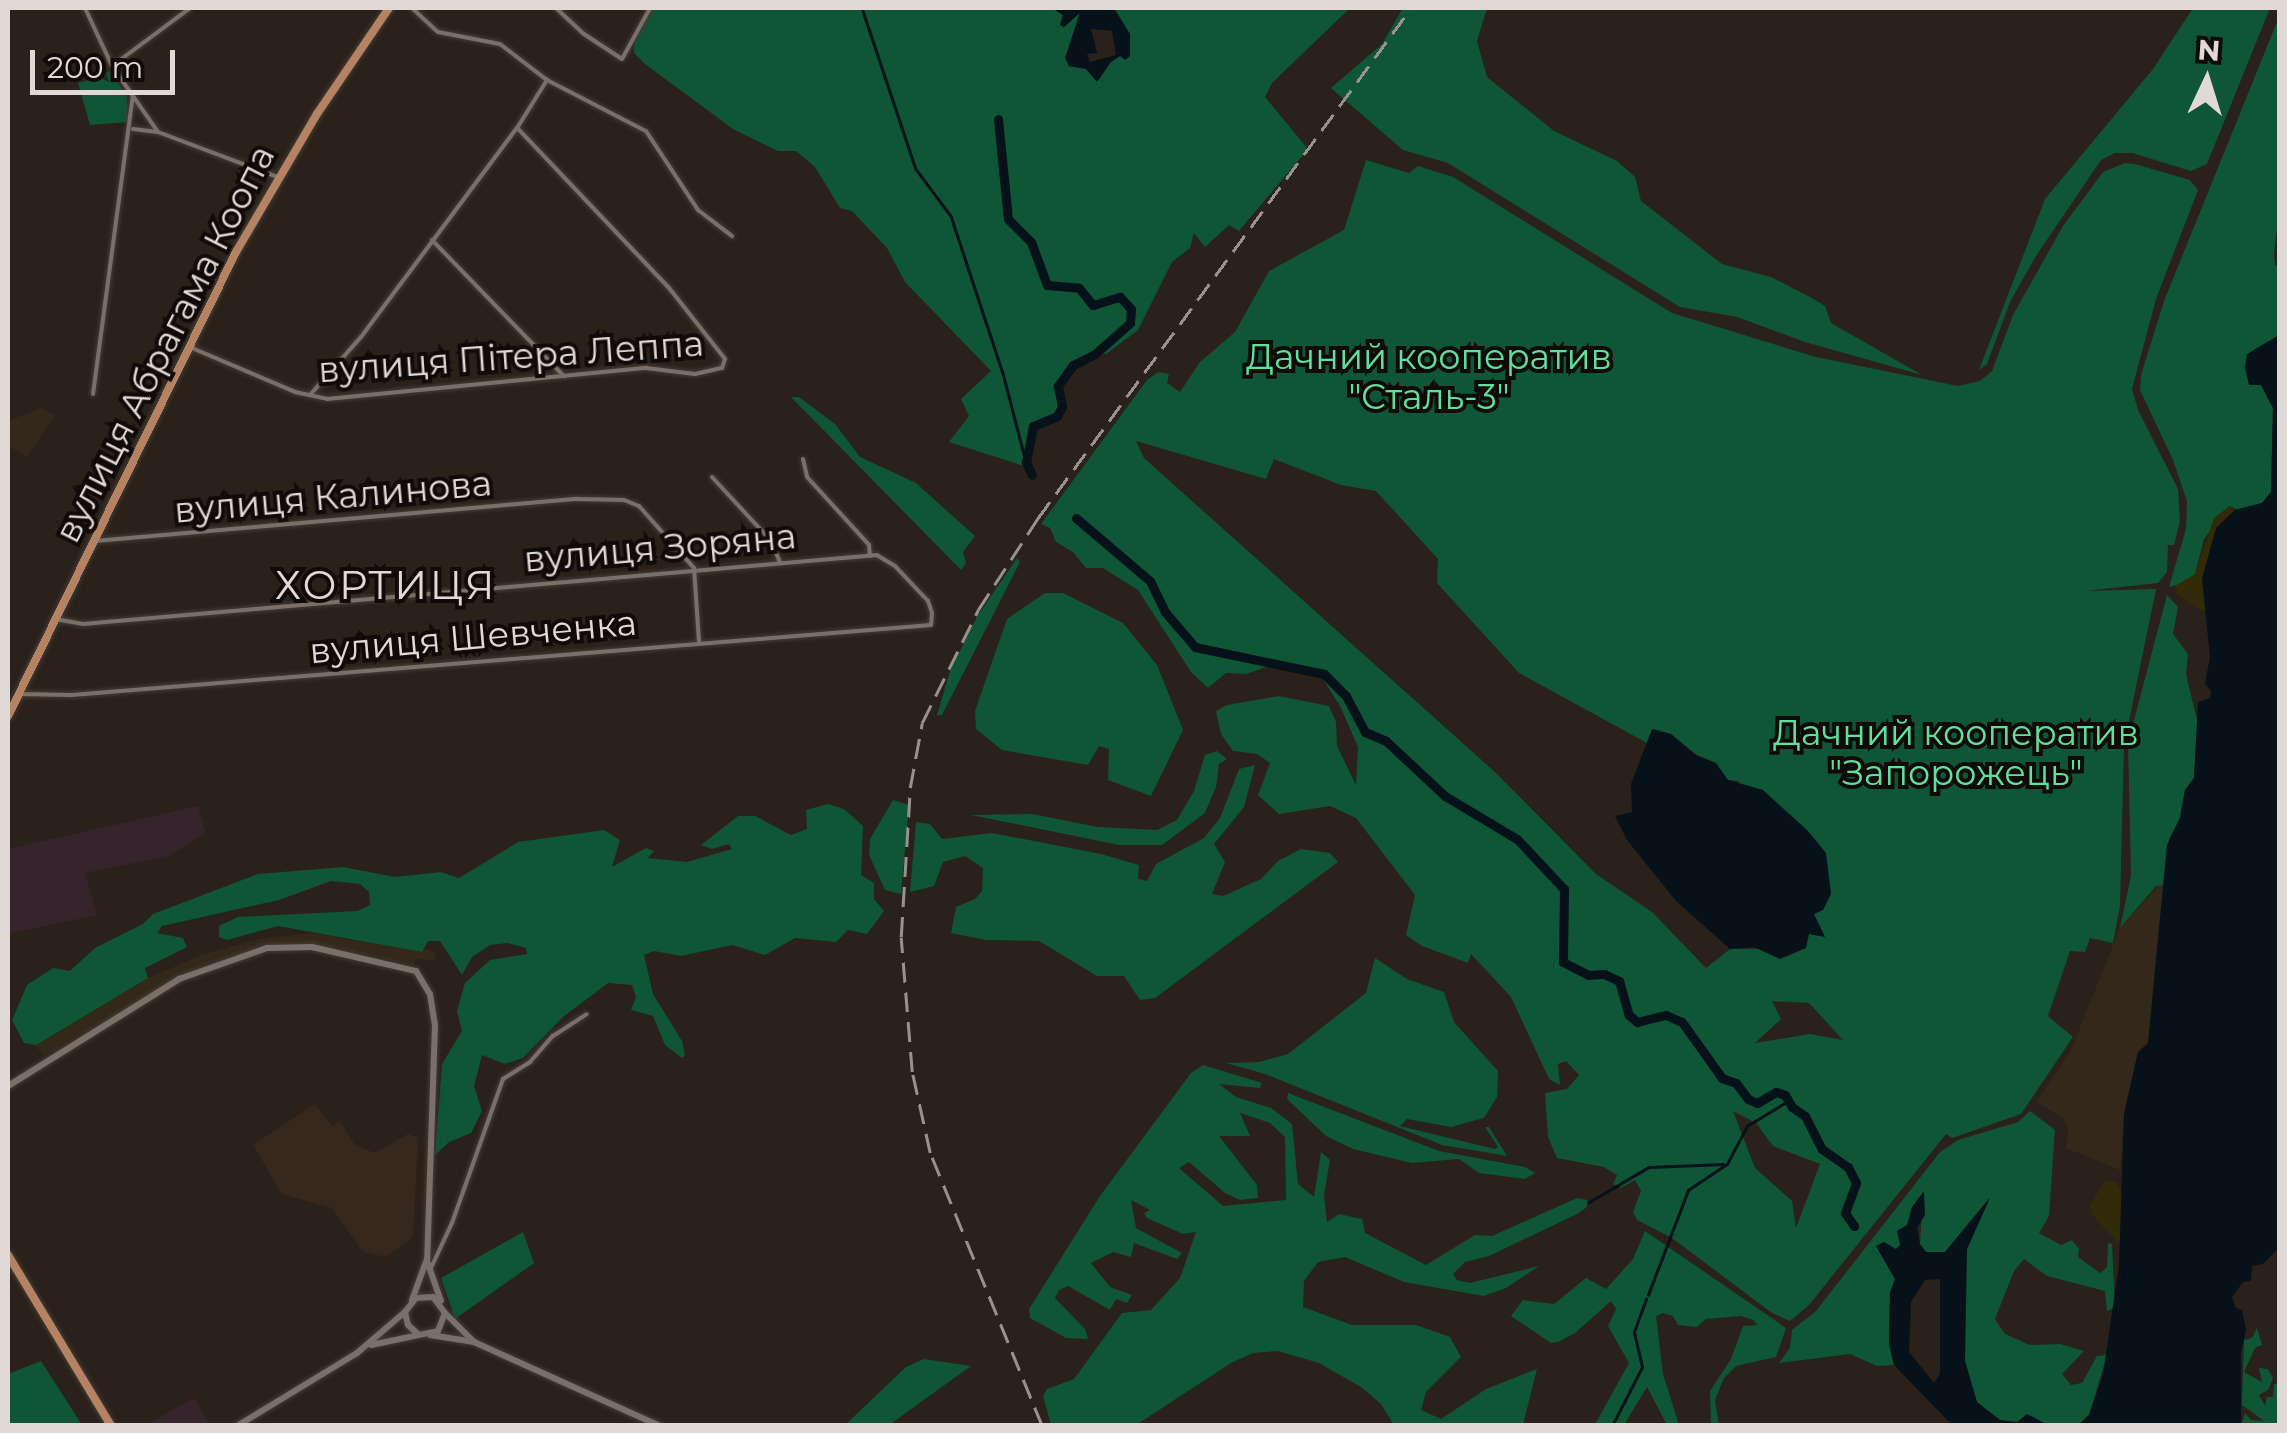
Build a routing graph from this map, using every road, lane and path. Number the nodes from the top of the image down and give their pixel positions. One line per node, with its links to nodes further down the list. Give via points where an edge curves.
1 (85, 8): 7 (street)
2 (190, 8): 7 (street)
3 (389, 8): 13 (main road, вулиця Абрагама Коопа)
4 (412, 8): 8 (street, via 438,32 500,44)
5 (556, 8): 6 (street, via 622,59)
6 (650, 8)
7 (112, 66): 9 (street)
8 (548, 80): 10 (street); 14 (street, via 650,135 700,212)
9 (133, 96): 11 (street); 12 (street)
10 (517, 128): 15 (street); 17 (street, вулиця Пітера Леппа, via 670,289 725,365 714,373 646,368)
11 (131, 132): 12 (street); 18 (street)
12 (158, 132): 13 (street)
13 (278, 178): 16 (main road, вулиця Абрагама Коопа)
14 (732, 236)
15 (432, 240): 17 (street); 19 (street)
16 (189, 346): 19 (street, вулиця Пітера Леппа); 22 (main road, вулиця Абрагама Коопа)
17 (565, 377): 19 (street, вулиця Пітера Леппа)
18 (93, 394)
19 (309, 396)
20 (804, 459): 23 (street, via 807,477 869,545)
21 (712, 478): 24 (street, via 771,541)
22 (94, 541): 25 (street, вулиця Калинова, via 614,498 638,506); 26 (main road, вулиця Абрагама Коопа)
23 (870, 556): 24 (street, вулиця Зоряна); 27 (street, вулиця Шевченка, via 890,561 928,602 931,625)
24 (780, 562): 25 (street, вулиця Зоряна)
25 (694, 572): 26 (street, вулиця Зоряна, via 83,624); 27 (street)
26 (56, 619): 28 (main road, вулиця Абрагама Коопа)
27 (699, 642): 28 (street, вулиця Шевченка, via 60,696)
28 (19, 694): 29 (main road, вулиця Абрагама Коопа)
29 (8, 716)
30 (587, 1014): 34 (street, via 503,1079)
31 (8, 1086): 33 (street, via 179,979 267,948 312,947 410,968 425,980 435,1024)
32 (8, 1256): 42 (main road)
33 (427, 1260): 34 (street); 35 (street)
34 (430, 1269): 36 (street)
35 (412, 1300): 36 (street, via 429,1296); 37 (street)
36 (444, 1309): 39 (street, via 443,1325); 40 (street)
37 (405, 1312): 38 (street); 41 (street)
38 (418, 1334): 39 (street); 41 (street)
39 (430, 1335): 40 (street)
40 (474, 1342): 44 (street)
41 (368, 1345): 43 (street)
42 (111, 1426)
43 (238, 1426)
44 (660, 1426)

